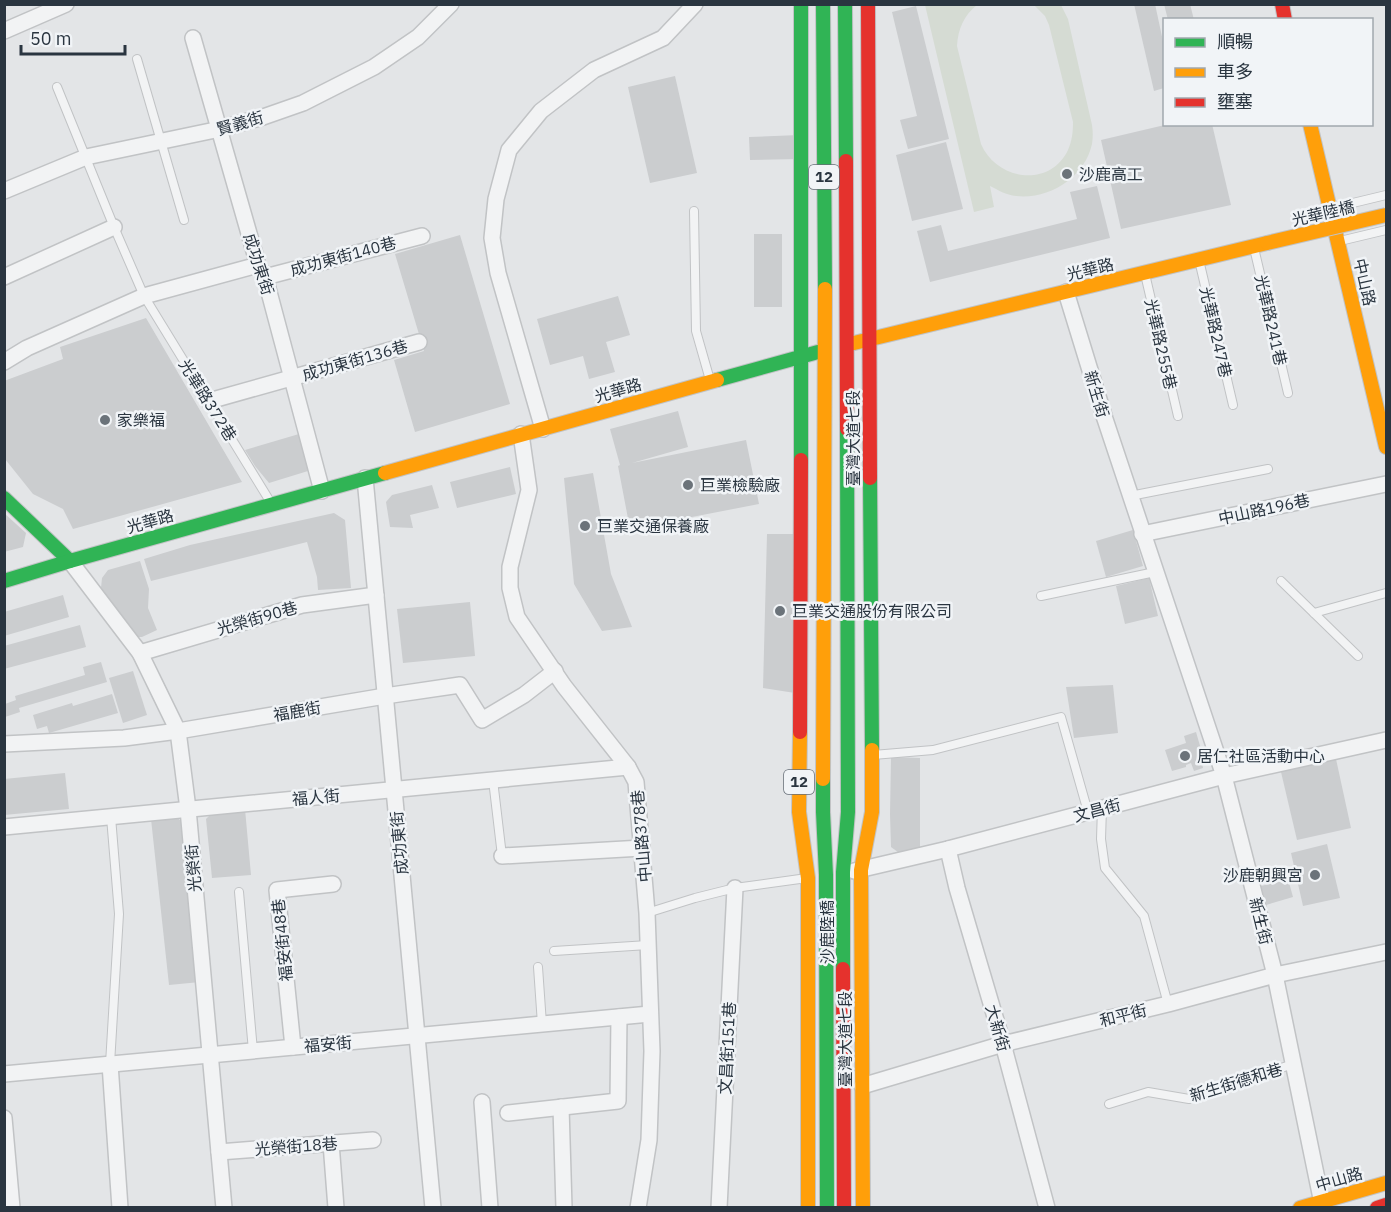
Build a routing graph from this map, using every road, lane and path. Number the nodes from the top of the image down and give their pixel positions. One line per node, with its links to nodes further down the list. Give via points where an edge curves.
1 (66, 4): 8 (street)
2 (451, 4): 13 (street, 賢義街, via 418,37 374,67 303,103)
3 (695, 4): 46 (street, via 663,38 594,70 541,111 509,150 496,199 492,238 498,273)
4 (801, 4): 33 (main road, 臺灣大道七段 / 12)
5 (823, 4): 37 (main road, 臺灣大道七段 / 12)
6 (845, 4): 36 (main road, 臺灣大道七段 / 12)
7 (868, 4): 34 (main road, 臺灣大道七段 / 12)
8 (4, 31)
9 (193, 38): 13 (street, 成功東街)
10 (137, 59): 14 (lane)
11 (57, 87): 15 (lane, 光華路372巷)
12 (1310, 126): 18 (main road, 中山路)
13 (220, 129): 14 (street, 賢義街); 28 (street, 成功東街)
14 (161, 142): 15 (street, 賢義街); 21 (lane)
15 (86, 157): 16 (street, 賢義街); 22 (lane, 光華路372巷)
16 (4, 191)
17 (1386, 195): 18 (lane)
18 (1330, 208): 25 (main road, 中山路)
19 (694, 211): 41 (lane, via 696,331)
20 (1386, 215): 26 (main road, 光華陸橋, bridge)
21 (183, 220)
22 (114, 227): 30 (street); 32 (lane, 光華路372巷)
23 (1386, 230): 25 (lane)
24 (422, 236): 28 (street, 成功東街140巷)
25 (1338, 242): 48 (main road, 中山路)
26 (1261, 245): 27 (main road, 光華路); 42 (lane, 光華路241巷)
27 (1199, 259): 29 (main road, 光華路); 44 (lane, 光華路247巷)
28 (261, 271): 32 (street); 40 (street, 成功東街)
29 (1145, 273): 31 (main road, 光華路); 45 (lane, 光華路255巷)
30 (4, 277)
31 (1066, 292): 34 (main road, 光華路); 53 (street, 新生街)
32 (144, 296): 39 (street, via 27,348); 43 (lane, 光華路372巷)
33 (802, 324): 37 (main road); 38 (main road, 臺灣大道七段 / 12)
34 (869, 340): 36 (main road, 光華路); 72 (main road, 臺灣大道七段 / 12)
35 (418, 342): 40 (street, 成功東街136巷)
36 (847, 345): 37 (main road, 光華路); 80 (main road, 臺灣大道七段 / 12)
37 (825, 350): 38 (main road, 光華路); 79 (main road, 臺灣大道七段 / 12)
38 (802, 355): 41 (main road, 光華路); 89 (main road, 臺灣大道七段 / 12, via 799,812)
39 (4, 363)
40 (291, 378): 43 (street, 成功東街136巷); 52 (street, 成功東街)
41 (711, 381): 46 (main road, 光華路)
42 (1288, 393)
43 (209, 401): 55 (lane, 光華路372巷)
44 (1233, 405)
45 (1178, 416)
46 (543, 429): 47 (main road, 光華路)
47 (521, 435): 50 (main road, 光華路); 67 (street, 中山路378巷, via 529,490 510,567 510,588 517,617)
48 (1386, 447)
49 (1268, 469): 53 (lane)
50 (365, 478): 52 (main road, 光華路); 62 (street, 成功東街)
51 (1386, 484): 56 (street, 中山路196巷)
52 (322, 490): 55 (main road, 光華路)
53 (1130, 496): 56 (street, 新生街)
54 (4, 498): 57 (main road)
55 (272, 504): 57 (main road, 光華路)
56 (1142, 534): 58 (street, 新生街)
57 (70, 561): 59 (main road, 光華路); 65 (street, 光榮街)
58 (1155, 572): 63 (lane); 74 (street, 新生街)
59 (4, 581)
60 (1281, 581): 64 (lane)
61 (1386, 592): 64 (lane)
62 (376, 595): 65 (street, 光榮街90巷, via 302,605); 68 (street, 成功東街)
63 (1041, 596)
64 (1314, 613): 66 (lane)
65 (140, 652): 69 (street, 光榮街)
66 (1358, 656)
67 (555, 671): 68 (street, 福鹿街, via 482,720 460,685); 73 (street, 中山路378巷)
68 (385, 696): 69 (street, 福鹿街); 76 (street, 成功東街)
69 (178, 732): 71 (street, 福鹿街); 77 (street, 光榮街)
70 (1386, 740): 74 (street, 文昌街)
71 (4, 744)
72 (872, 755): 78 (lane, via 933,750 1061,717); 86 (main road, 臺灣大道七段 / 12, via 872,812)
73 (628, 766): 75 (street, 福人街); 83 (street, 中山路378巷, via 636,783)
74 (1224, 776): 78 (street, 文昌街); 98 (street, 新生街)
75 (494, 780): 76 (street, 福人街); 85 (lane)
76 (394, 790): 77 (street, 福人街); 103 (street, 成功東街)
77 (188, 809): 81 (street, 福人街); 107 (street, 光榮街)
78 (1095, 810): 84 (street, 文昌街); 99 (lane, via 1105,868 1144,916)
79 (823, 812): 88 (main road, 臺灣大道七段 / 12); 89 (main road, 臺灣大道七段 / 12)
80 (848, 812): 86 (main road, 臺灣大道七段 / 12); 87 (main road, 臺灣大道七段 / 12)
81 (111, 817): 82 (street, 福人街); 108 (lane, via 119,914)
82 (4, 826)
83 (642, 848): 85 (street); 93 (street, 中山路378巷)
84 (948, 849): 86 (street, 文昌街); 104 (street, 大新街)
85 (501, 856)
86 (861, 870): 87 (street, 文昌街); 111 (main road, 臺灣大道七段 / 12)
87 (843, 872): 88 (street, 文昌街); 134 (main road, 沙鹿陸橋 / 12)
88 (826, 875): 89 (street, 文昌街); 133 (main road, 沙鹿陸橋 / 12)
89 (808, 878): 91 (lane); 132 (main road, 臺灣大道七段 / 12)
90 (333, 884): 105 (street, 福安街48巷, via 277,890)
91 (735, 888): 93 (lane); 131 (street, 文昌街151巷)
92 (238, 892): 106 (lane)
93 (647, 913): 94 (street, 中山路378巷)
94 (648, 945): 95 (lane); 100 (street, 中山路378巷)
95 (554, 951)
96 (1386, 952): 98 (street, 和平街)
97 (538, 967): 102 (lane)
98 (1275, 975): 99 (street, 和平街); 109 (street, 新生街)
99 (1168, 1004): 104 (street, 和平街)
100 (651, 1014): 101 (street, 福安街); 130 (street, 中山路378巷, via 649,1140)
101 (619, 1017): 102 (street, 福安街); 114 (street, via 618,1101)
102 (542, 1024): 103 (street, 福安街)
103 (417, 1036): 105 (street, 福安街); 127 (street, 成功東街)
104 (1003, 1044): 111 (street, 和平街); 136 (street, 大新街)
105 (293, 1047): 106 (street, 福安街)
106 (253, 1051): 107 (street, 福安街)
107 (210, 1055): 108 (street, 福安街); 119 (street, 光榮街)
108 (110, 1064): 110 (street, 福安街); 124 (street)
109 (1293, 1064): 113 (lane, 新生街德和巷, via 1189,1099 1148,1092); 121 (street, 新生街)
110 (4, 1074)
111 (862, 1086): 135 (main road, 臺灣大道七段 / 12)
112 (482, 1102): 128 (street)
113 (1108, 1104)
114 (561, 1107): 115 (street); 129 (street)
115 (508, 1113)
116 (4, 1118): 123 (street)
117 (373, 1140): 118 (street, 光榮街18巷)
118 (331, 1143): 119 (street, 光榮街18巷); 126 (street)
119 (219, 1152): 125 (street, 光榮街)
120 (1386, 1183): 121 (main road, 中山路)
121 (1322, 1204): 137 (main road, 中山路)
122 (1386, 1205): 138 (main road)
123 (12, 1208)
124 (120, 1208)
125 (224, 1208)
126 (336, 1208)
127 (433, 1208)
128 (490, 1208)
129 (564, 1208)
130 (638, 1208)
131 (719, 1208)
132 (808, 1208)
133 (827, 1208)
134 (844, 1208)
135 (863, 1208)
136 (1047, 1208)
137 (1300, 1208)
138 (1377, 1208)

